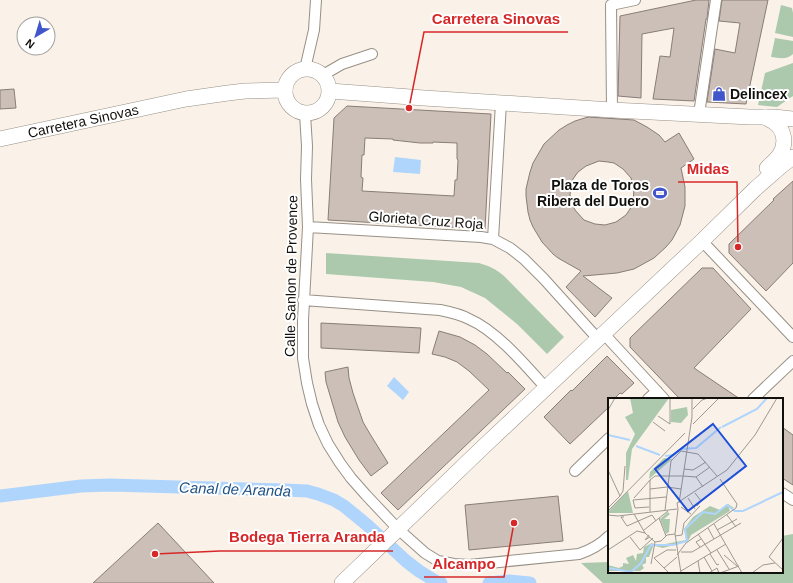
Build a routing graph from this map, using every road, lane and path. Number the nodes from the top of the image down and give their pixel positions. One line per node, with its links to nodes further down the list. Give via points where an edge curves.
1 (316, 0): 5 (street, via 314,30)
2 (635, 0): 11 (street, via 611,6)
3 (716, 0): 13 (street)
4 (372, 54): 6 (street, via 342,64)
5 (305, 69): 6 (main road); 7 (main road, via 292,75)
6 (323, 75): 8 (main road)
7 (285, 90): 12 (main road, via 288,103 293,109); 16 (main road, Carretera Sinovas, via 245,91 193,98)
8 (330, 90): 9 (main road); 12 (main road, via 329,98 321,110)
9 (501, 103): 11 (main road); 20 (street)
10 (793, 106): 14 (main road)
11 (612, 110): 13 (main road)
12 (305, 114): 19 (street, Calle Sanlon de Provence)
13 (699, 114): 14 (main road)
14 (770, 117): 15 (main road); 18 (main road, via 782,133 783,148)
15 (793, 119)
16 (0, 139)
17 (793, 157): 18 (main road)
18 (755, 189): 21 (main road)
19 (308, 227): 20 (street, Glorieta Cruz Roja); 22 (street, Calle Sanlon de Provence)
20 (493, 239): 23 (street, Glorieta Cruz Roja, via 524,259)
21 (702, 241): 23 (main road); 24 (street)
22 (304, 300): 26 (street, via 440,310 458,314 483,326 499,339); 36 (street, Calle Sanlon de Provence, via 303,358 319,425 340,463 366,496)
23 (601, 337): 26 (main road); 27 (street, Glorieta Cruz Roja)
24 (793, 337)
25 (793, 361): 30 (street)
26 (546, 388): 36 (main road)
27 (657, 391): 28 (street); 29 (street, Glorieta Cruz Roja)
28 (649, 398)
29 (663, 398)
30 (754, 398)
31 (608, 439): 32 (street)
32 (575, 471)
33 (783, 494): 34 (street)
34 (793, 500)
35 (608, 537): 36 (street, Calle Sanlon de Provence, via 596,547 579,554 469,565 438,561)
36 (389, 538): 37 (main road)
37 (342, 583)

